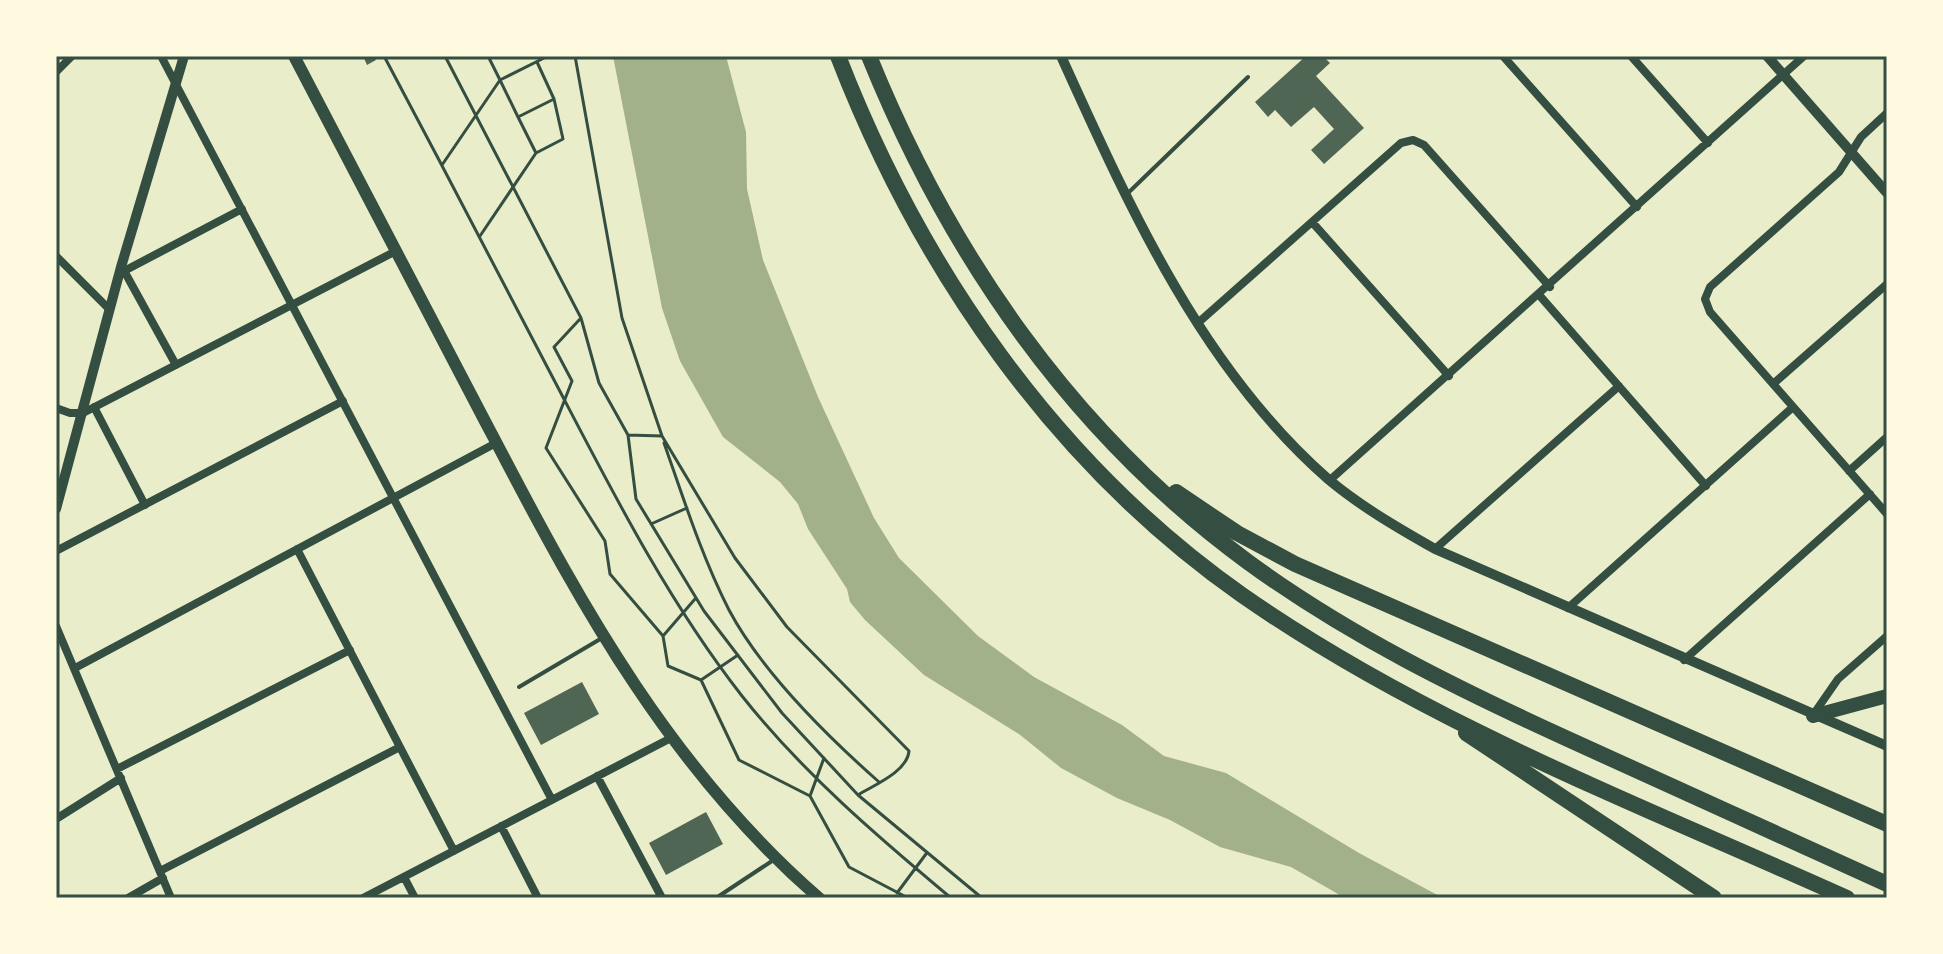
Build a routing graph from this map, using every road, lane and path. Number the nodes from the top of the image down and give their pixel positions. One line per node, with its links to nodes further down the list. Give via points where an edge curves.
1 (72, 56): 18 (street)
2 (161, 56): 22 (street)
3 (184, 56): 22 (street)
4 (294, 56): 38 (main road)
5 (384, 56): 30 (path)
6 (445, 56): 25 (path)
7 (488, 56): 21 (path)
8 (548, 56): 17 (path)
9 (575, 56): 58 (path, via 622,318)
10 (838, 56): 90 (highway, via 889,175 934,258 993,346 1072,443 1152,523 1220,578 1353,666)
11 (869, 56): 61 (highway, via 933,196 980,276 1044,366)
12 (1061, 56): 33 (street)
13 (1503, 56): 34 (street)
14 (1631, 56): 27 (street)
15 (1767, 56): 19 (street)
16 (1804, 56): 19 (street)
17 (537, 62): 21 (path); 23 (path)
18 (56, 72)
19 (1783, 75): 27 (street); 28 (street)
20 (1248, 77): 33 (lane)
21 (500, 80): 25 (path); 26 (path)
22 (175, 82): 35 (street); 40 (street)
23 (554, 99): 26 (path); 29 (path, via 563,139)
24 (1887, 113): 28 (street)
25 (476, 116): 30 (path); 31 (path)
26 (518, 117): 29 (path)
27 (1708, 143): 34 (street)
28 (1852, 152): 32 (street); 50 (street, via 1839,172 1710,287 1705,299 1710,312)
29 (536, 153): 31 (path)
30 (442, 166): 37 (path)
31 (511, 188): 37 (path); 46 (path)
32 (1887, 193)
33 (1125, 195): 47 (street)
34 (1637, 207): 42 (street)
35 (242, 209): 40 (street); 44 (street)
36 (1312, 222): 42 (street, via 1401,143 1413,140 1424,145); 47 (street); 49 (street)
37 (479, 237): 52 (path)
38 (396, 251): 44 (street); 60 (main road)
39 (56, 256): 45 (street)
40 (124, 268): 45 (street); 48 (street)
41 (1887, 284): 50 (street)
42 (1550, 287): 43 (street)
43 (1540, 296): 49 (street); 51 (street)
44 (292, 305): 48 (street); 53 (street)
45 (109, 309): 56 (street)
46 (581, 318): 52 (path, via 554,347 572,381); 57 (path, via 599,383)
47 (1199, 322): 63 (street, via 1267,416)
48 (176, 365): 56 (street)
49 (1449, 376): 63 (street)
50 (1773, 384): 54 (street)
51 (1619, 386): 64 (street); 73 (street)
52 (564, 399): 77 (path); 79 (path, via 546,448 605,541 610,574)
53 (343, 401): 66 (street); 67 (street)
54 (1793, 407): 62 (street); 64 (street)
55 (56, 408): 56 (street, via 70,413)
56 (88, 410): 67 (street); 69 (street)
57 (628, 435): 58 (path); 71 (path, via 636,499)
58 (662, 436): 68 (path); 99 (path, via 735,558 787,627 909,751 901,767)
59 (1887, 437): 62 (street)
60 (496, 443): 66 (street); 81 (main road)
61 (1137, 467): 104 (highway, via 1295,564); 112 (highway, via 1231,549 1359,634 1515,715)
62 (1849, 471): 65 (street)
63 (1330, 480): 73 (street)
64 (1706, 486): 76 (street)
65 (1870, 494): 70 (street); 84 (street)
66 (393, 498): 72 (street); 102 (street)
67 (145, 505): 74 (street)
68 (687, 508): 71 (path); 99 (path, via 731,614 780,682 836,745)
69 (56, 509)
70 (1887, 514)
71 (651, 524): 75 (path)
72 (297, 549): 82 (street); 86 (street)
73 (1435, 549): 76 (street)
74 (56, 551)
75 (696, 598): 77 (path); 83 (path)
76 (1568, 608): 84 (street)
77 (684, 612): 79 (path); 85 (path)
78 (56, 626): 86 (street)
79 (663, 636): 87 (path, via 668,666)
80 (1887, 636): 91 (street, via 1838,679)
81 (602, 638): 88 (lane); 92 (main road)
82 (350, 650): 94 (street); 96 (street)
83 (738, 655): 85 (path); 95 (path)
84 (1684, 660): 91 (street)
85 (722, 666): 87 (path); 98 (path)
86 (75, 668): 96 (street)
87 (701, 680): 101 (path, via 739,760)
88 (519, 687)
89 (1887, 696): 91 (main road)
90 (1420, 701): 125 (highway); 126 (highway)
91 (1813, 716): 93 (street)
92 (671, 738): 97 (street); 108 (main road)
93 (1887, 746)
94 (400, 747): 106 (street); 110 (street)
95 (824, 758): 98 (path); 100 (path)
96 (119, 773): 103 (street); 110 (street)
97 (597, 776): 102 (street); 119 (street)
98 (817, 779): 101 (path); 109 (path)
99 (879, 782): 100 (path)
100 (858, 795): 107 (path)
101 (810, 796): 113 (path, via 849,867)
102 (552, 800): 105 (street)
103 (56, 819)
104 (1887, 824)
105 (501, 826): 106 (street); 118 (street)
106 (454, 851): 111 (street)
107 (927, 853): 109 (path); 124 (path)
108 (777, 858): 120 (lane); 121 (main road)
109 (915, 868): 113 (path); 123 (path)
110 (162, 874): 114 (street); 115 (street)
111 (404, 877): 116 (street); 117 (street)
112 (1887, 884)
113 (897, 893): 122 (path)
114 (128, 898)
115 (171, 898)
116 (363, 898)
117 (415, 898)
118 (538, 898)
119 (662, 898)
120 (716, 898)
121 (819, 898)
122 (908, 898)
123 (951, 898)
124 (982, 898)
125 (1714, 898)
126 (1847, 898)

